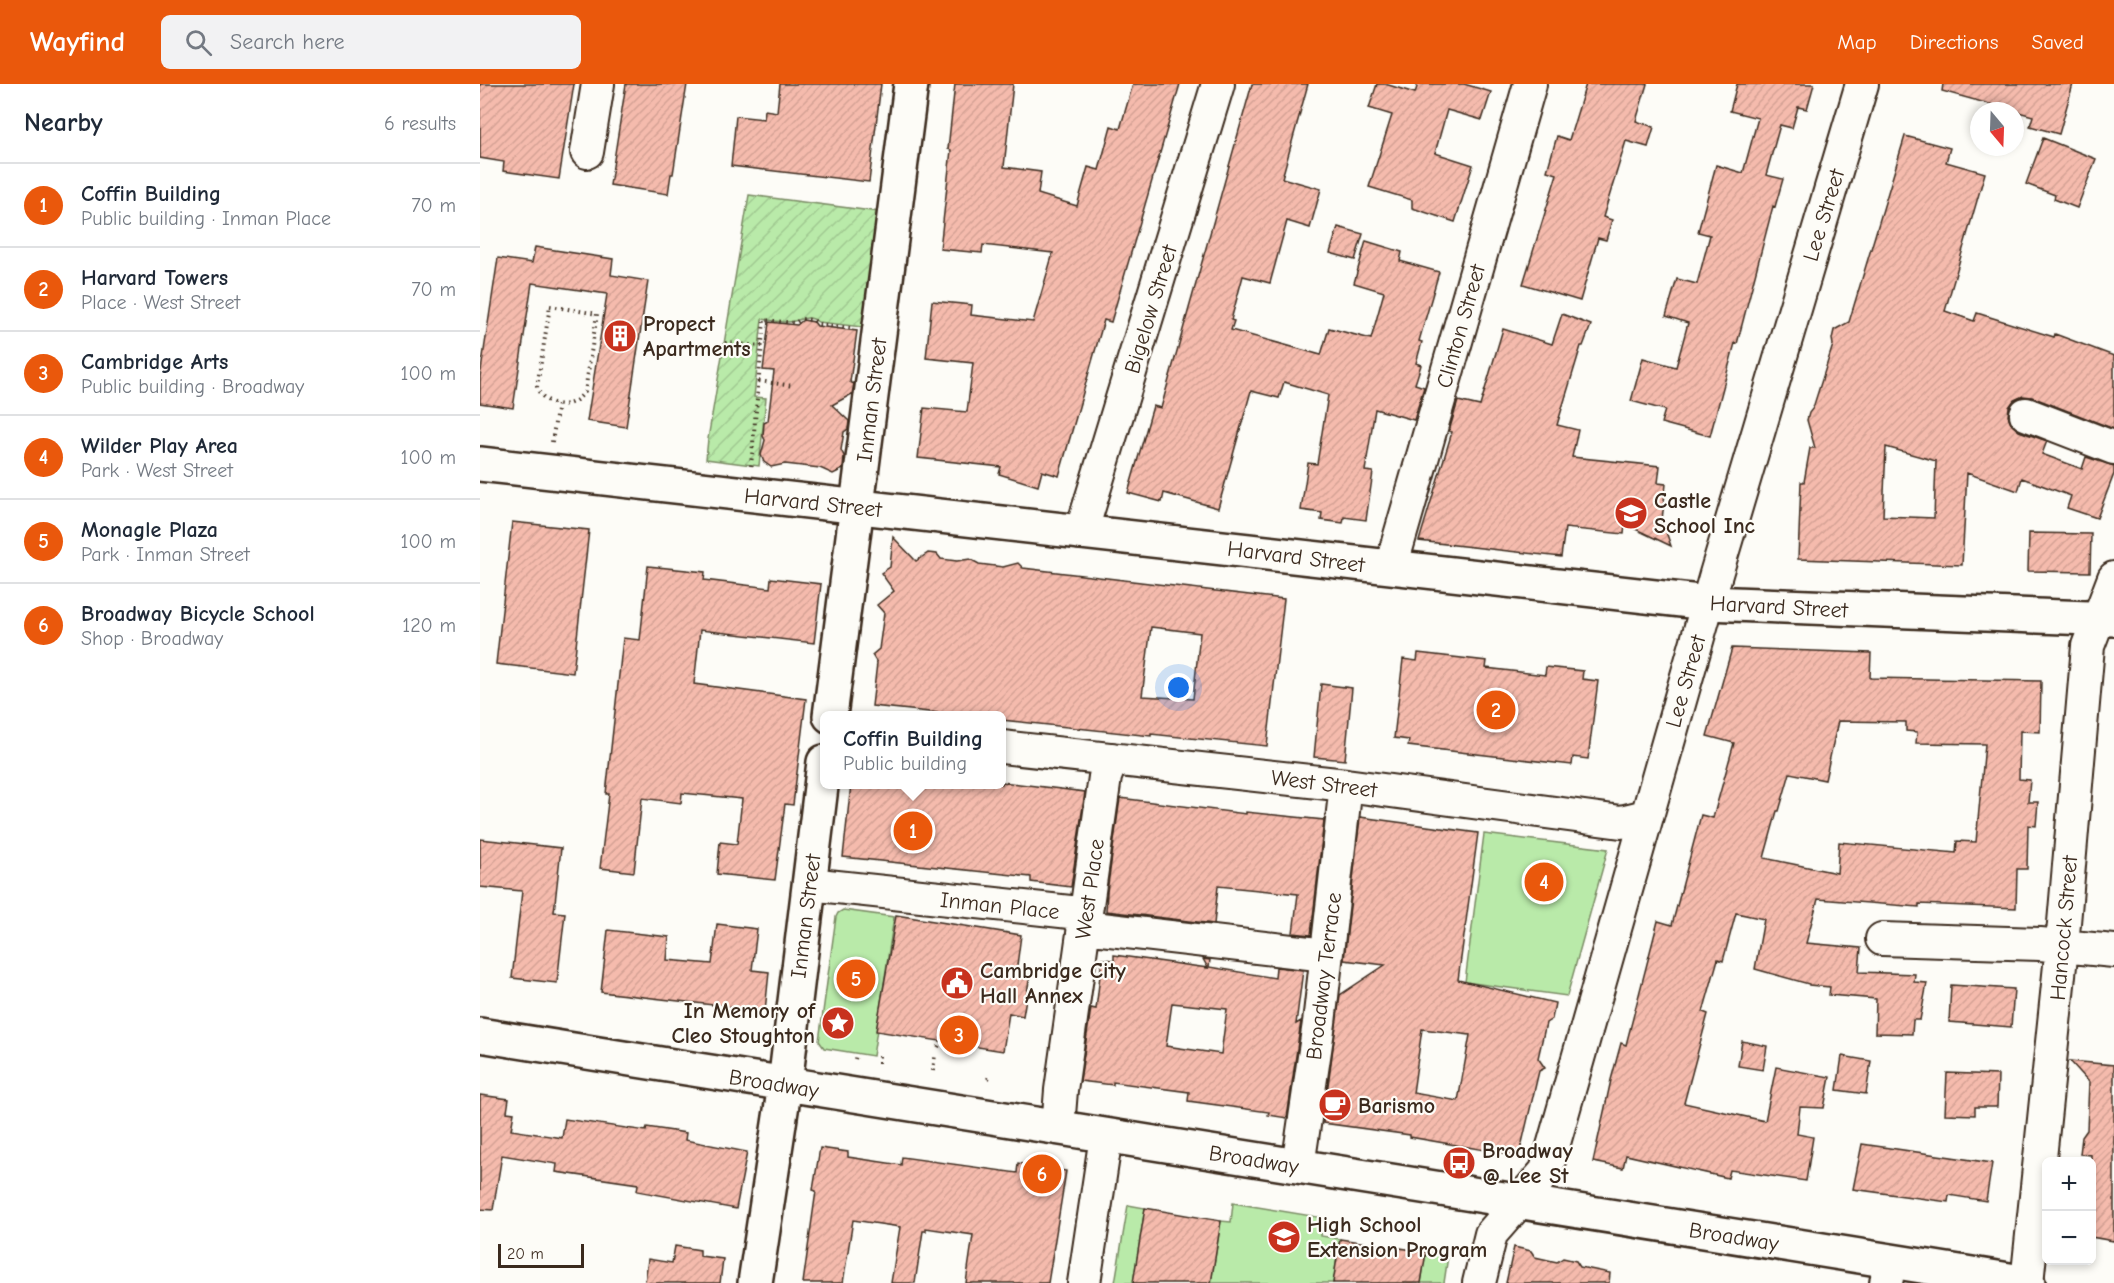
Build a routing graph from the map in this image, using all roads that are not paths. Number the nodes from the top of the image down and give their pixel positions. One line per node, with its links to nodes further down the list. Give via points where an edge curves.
1 (598, 84): 6 (street)
2 (911, 84): 10 (main road, Inman Street)
3 (1218, 84): 11 (street, Bigelow Street)
4 (1530, 84): 12 (street, Clinton Street)
5 (1862, 84): 14 (street, Lee Street)
6 (587, 152)
7 (2026, 414): 8 (street)
8 (2114, 448)
9 (480, 464): 10 (main road, Harvard Street)
10 (858, 507): 11 (main road, Harvard Street); 16 (main road, Inman Street)
11 (1081, 533): 12 (main road, Harvard Street)
12 (1391, 567): 14 (main road, Harvard Street)
13 (2114, 578): 15 (street, Hancock Street)
14 (1708, 603): 15 (main road, Harvard Street); 21 (street, Lee Street)
15 (2106, 620): 25 (street, Hancock Street, via 2088,646)
16 (831, 711)
17 (1006, 747): 18 (street, West Street)
18 (1112, 759): 19 (street, West Street); 23 (street, West Place, via 1105,777)
19 (1346, 785): 21 (street, West Street, via 1621,822); 27 (street, Broadway Terrace)
20 (821, 789): 22 (main road, Inman Street)
21 (1646, 816): 33 (street, Lee Street, via 1546,1170)
22 (809, 884): 23 (street, Inman Place, via 1070,912 1077,915); 29 (main road, Inman Street)
23 (1084, 927): 27 (street, Inman Place); 30 (street, West Place)
24 (1882, 939): 25 (street)
25 (2062, 946): 26 (street); 38 (street, Hancock Street)
26 (2114, 951)
27 (1326, 955): 32 (street, Broadway Terrace)
28 (480, 1035): 29 (main road, Broadway)
29 (785, 1084): 30 (main road, Broadway); 35 (main road, Inman Street)
30 (1058, 1128): 31 (main road, Broadway)
31 (1106, 1136): 32 (main road, Broadway); 36 (street)
32 (1298, 1166): 33 (main road, Broadway)
33 (1519, 1202): 34 (main road, Broadway); 37 (street, Lee Street, via 1491,1234)
34 (1888, 1272): 38 (main road, Broadway)
35 (755, 1283)
36 (1084, 1283)
37 (1479, 1283)
38 (2028, 1283)

